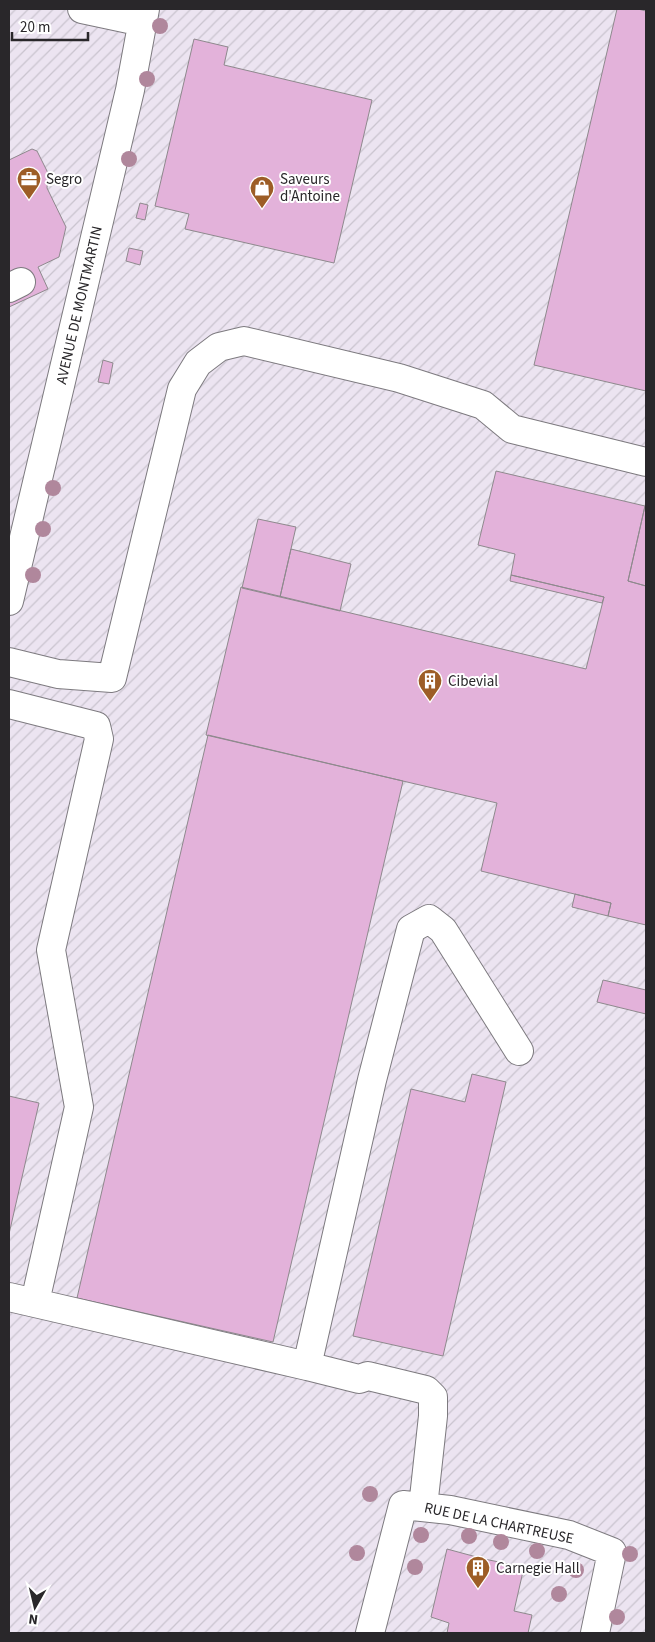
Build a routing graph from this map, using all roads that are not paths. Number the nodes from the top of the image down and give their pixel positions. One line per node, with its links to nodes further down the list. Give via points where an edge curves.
1 (82, 9): 2 (street)
2 (144, 15): 4 (street, AVENUE DE MONTMARTIN, via 130,90)
3 (646, 462): 5 (street, via 512,429 483,405 399,378 244,341 219,347 198,363 182,389 112,678 58,674)
4 (9, 601)
5 (9, 662)
6 (9, 704): 8 (street, via 96,726 99,739 51,950 78,1107)
7 (519, 1051): 9 (street, via 443,930 429,919 410,929)
8 (22, 1299): 9 (street)
9 (307, 1366): 10 (street, via 426,1390 433,1397)
10 (423, 1507): 11 (street, RUE DE LA CHARTREUSE, via 403,1506); 12 (street, RUE DE LA CHARTREUSE, via 569,1535 612,1552)
11 (370, 1633)
12 (595, 1633)

